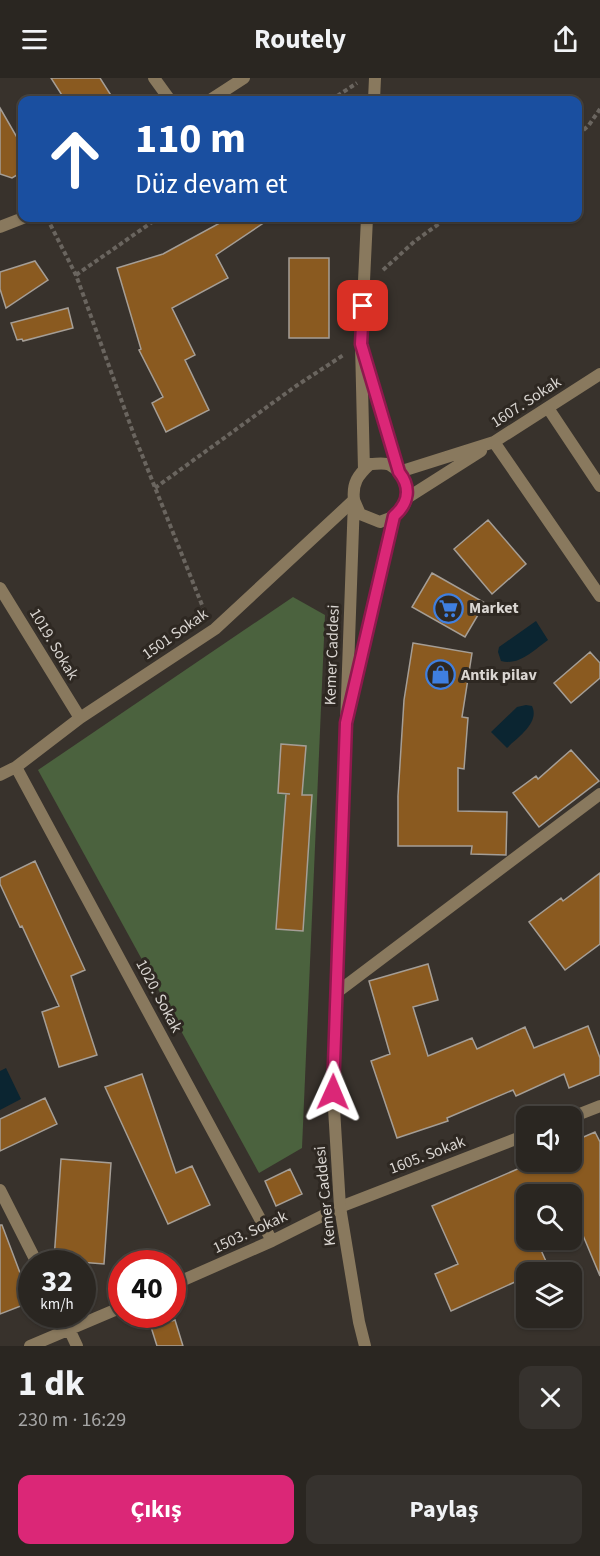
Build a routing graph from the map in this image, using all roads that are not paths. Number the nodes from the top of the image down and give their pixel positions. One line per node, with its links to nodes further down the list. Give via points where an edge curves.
1 (154, 78): 4 (street)
2 (244, 78): 5 (street)
3 (375, 78): 6 (street)
4 (167, 96)
5 (216, 96)
6 (374, 96)
7 (18, 220): 9 (street)
8 (367, 222): 10 (street, Kemer Caddesi)
9 (0, 227)
10 (361, 344): 14 (street, Kemer Caddesi); 15 (street)
11 (600, 374): 12 (street, 1607. Sokak)
12 (548, 408): 13 (street, 1607. Sokak); 16 (street)
13 (495, 442): 15 (street, 1607. Sokak); 17 (street); 21 (street)
14 (364, 470): 15 (street, via 370,464 387,464); 18 (street, Kemer Caddesi, via 353,485)
15 (399, 472): 17 (street, via 405,479)
16 (600, 486)
17 (407, 498): 19 (street)
18 (354, 501): 19 (street, via 367,519 380,522); 22 (street, 1501 Sokak, via 215,629); 23 (street, Kemer Caddesi)
19 (394, 516): 23 (street)
20 (0, 588): 22 (street, 1019. Sokak)
21 (600, 596)
22 (80, 718): 24 (street, 1501 Sokak)
23 (346, 723): 27 (street, Kemer Caddesi)
24 (16, 767): 25 (street, 1501 Sokak); 33 (street, 1020. Sokak)
25 (0, 775)
26 (600, 794): 27 (street)
27 (336, 993): 32 (street, Kemer Caddesi, via 333,1092)
28 (600, 1107): 29 (street)
29 (582, 1114)
30 (516, 1139): 32 (street, 1605. Sokak)
31 (0, 1190): 34 (street)
32 (340, 1207): 33 (street, 1503. Sokak); 40 (street, Kemer Caddesi)
33 (272, 1241): 35 (street, 1503. Sokak)
34 (30, 1250)
35 (186, 1279)
36 (108, 1313): 37 (street)
37 (70, 1330): 38 (street); 39 (street)
38 (30, 1346)
39 (76, 1346)
40 (365, 1346)

